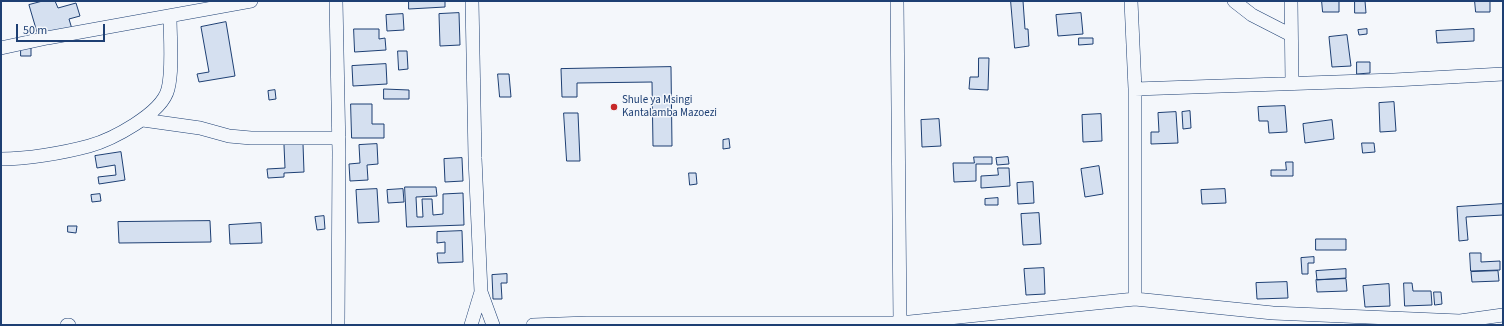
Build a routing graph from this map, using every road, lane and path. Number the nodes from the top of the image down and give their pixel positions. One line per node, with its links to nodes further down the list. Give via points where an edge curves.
1 (251, 1): 8 (street)
2 (336, 1): 15 (street)
3 (472, 1): 17 (street, via 475,158)
4 (897, 1): 20 (street)
5 (1130, 1): 13 (street)
6 (1234, 1): 9 (street, via 1252,15)
7 (1291, 1): 9 (street)
8 (170, 16): 10 (street); 14 (street, via 168,90 163,102)
9 (1291, 34): 12 (street)
10 (1, 48)
11 (1503, 74): 12 (street)
12 (1292, 83): 13 (street)
13 (1135, 89): 18 (street)
14 (143, 120): 15 (street, via 200,128 229,136); 16 (street, via 89,146)
15 (339, 138): 21 (street)
16 (1, 160)
17 (482, 292): 22 (street); 23 (street)
18 (1135, 298): 19 (street, via 1273,314 1460,321); 20 (street)
19 (1503, 315)
20 (900, 323): 24 (street)
21 (338, 325)
22 (471, 325)
23 (493, 325)
24 (533, 325)

